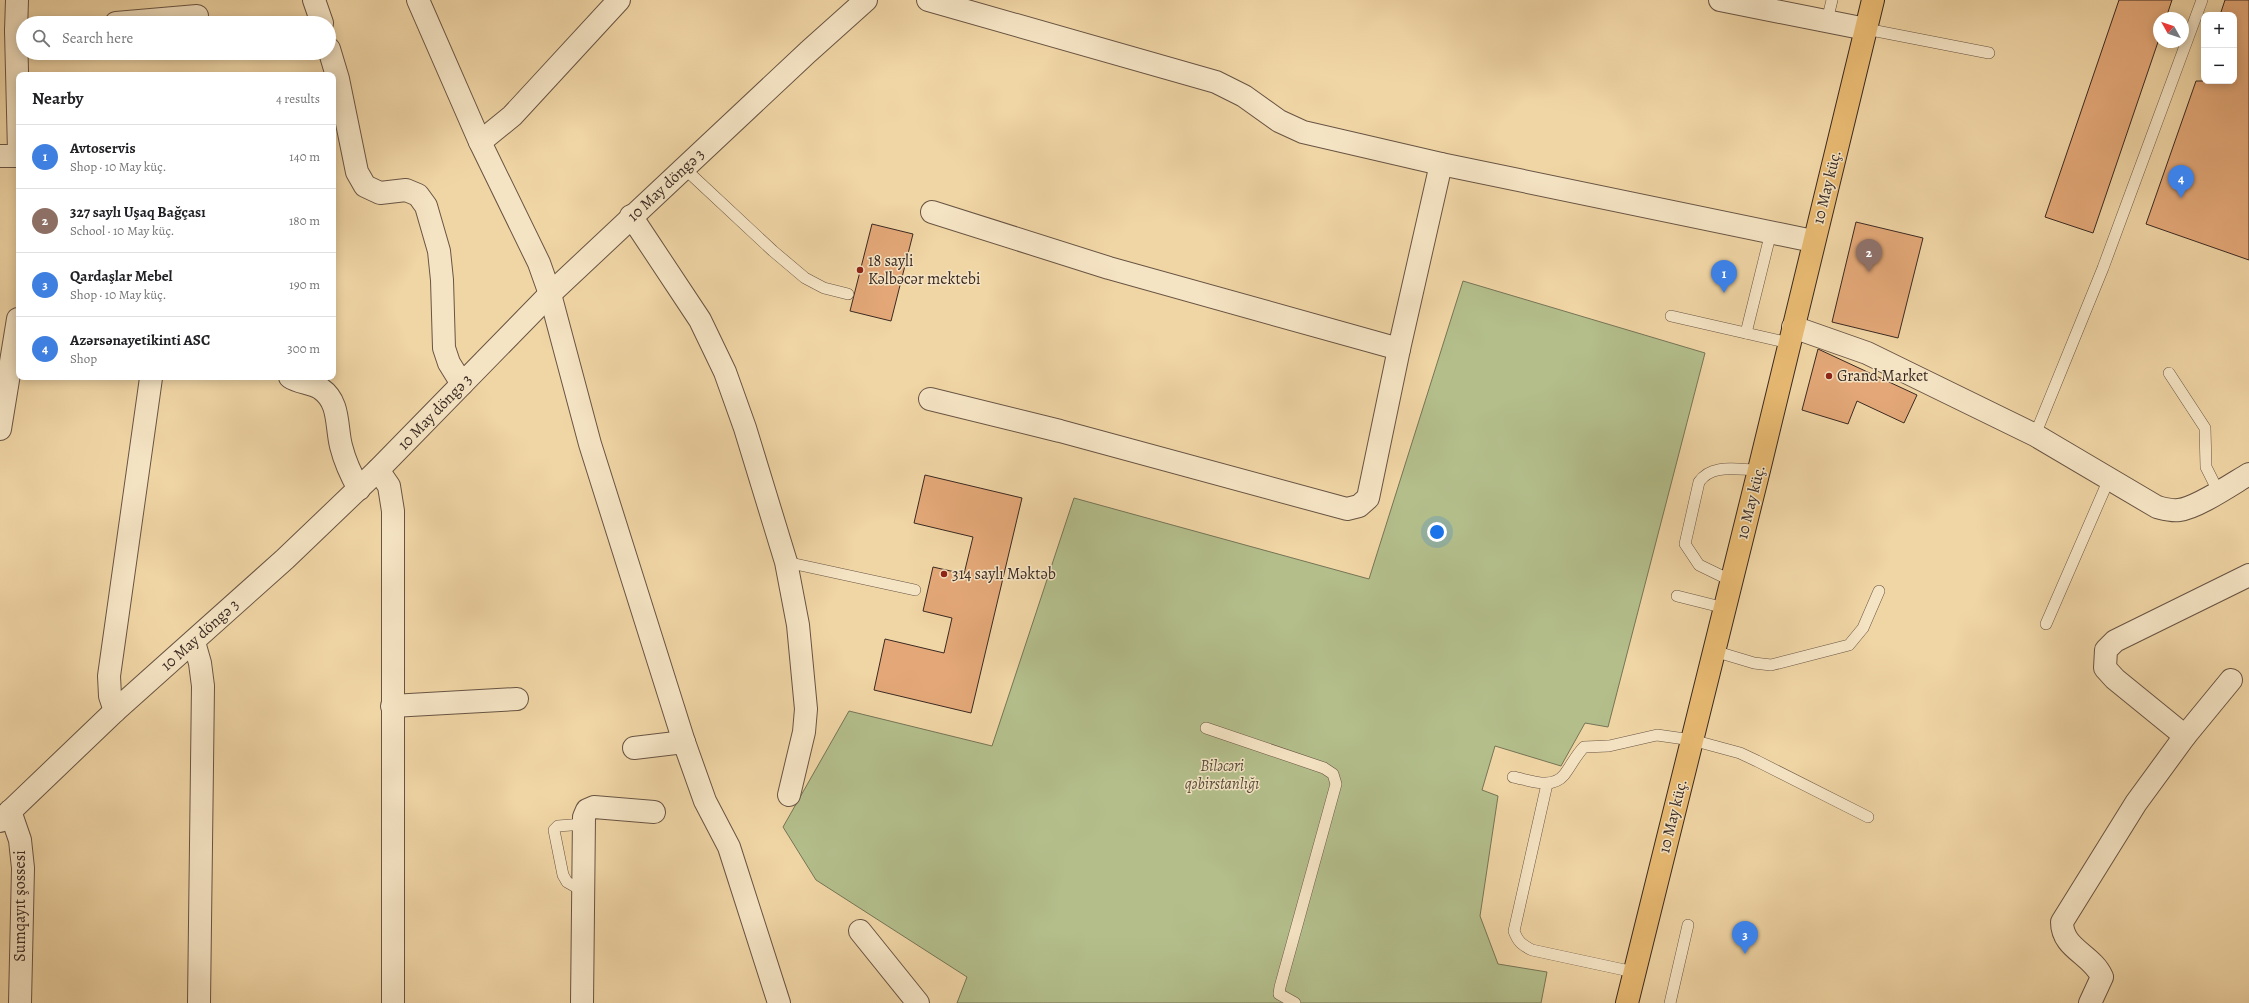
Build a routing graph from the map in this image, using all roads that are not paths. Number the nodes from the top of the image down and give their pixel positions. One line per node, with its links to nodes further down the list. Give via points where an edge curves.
1 (17, 0): 11 (street)
2 (314, 0): 12 (street)
3 (418, 0): 21 (street)
4 (619, 0): 21 (street, via 512,116)
5 (866, 0): 25 (street, 10 May döngə 3)
6 (928, 0): 24 (street, via 1216,82 1303,132)
7 (1720, 0): 13 (street)
8 (1832, 0): 13 (lane)
9 (1873, 0): 14 (main road, 10 May küç.)
10 (2202, 0): 43 (lane, via 2103,268)
11 (18, 16)
12 (320, 16)
13 (1827, 21): 14 (street)
14 (1866, 29): 15 (lane); 29 (main road, 10 May küç.)
15 (1989, 53)
16 (19, 60): 18 (street)
17 (332, 60): 20 (street)
18 (19, 72)
19 (336, 72): 40 (street, via 357,172 365,186 380,193 406,190 418,195 426,206 439,251 444,348 449,363)
20 (336, 72)
21 (480, 142): 30 (street, via 539,263)
22 (0, 156): 23 (street)
23 (16, 156)
24 (1441, 164): 28 (street); 36 (street)
25 (684, 168): 27 (street, 10 May döngə 3); 31 (lane, via 772,251 805,278 824,288)
26 (932, 212): 36 (street, via 1109,268)
27 (631, 216): 30 (street, 10 May döngə 3); 50 (street, via 700,320 725,372)
28 (1770, 232): 29 (street); 34 (lane)
29 (1813, 240): 35 (main road, 10 May küç.)
30 (550, 294): 40 (street, 10 May döngə 3); 67 (street, via 590,444)
31 (848, 294)
32 (1671, 316): 34 (lane)
33 (16, 331): 42 (street)
34 (1746, 333): 35 (lane)
35 (1791, 335): 43 (street, via 1867,353); 45 (main road, 10 May küç.)
36 (1399, 348): 41 (street, via 1368,498 1359,506 1347,509)
37 (2169, 373): 49 (lane, via 2205,428 2206,466)
38 (151, 380): 63 (street, via 109,676 110,696)
39 (294, 380): 48 (street, via 320,388 334,403 340,445 348,470)
40 (462, 384): 44 (street, 10 May döngə 3)
41 (930, 399)
42 (0, 429)
43 (2035, 435): 47 (street)
44 (378, 470): 48 (street, 10 May döngə 3); 62 (street, via 389,486 393,511)
45 (1759, 470): 52 (main road, 10 May küç.); 52 (lane, via 1713,470 1704,475 1699,482 1685,544 1690,555 1699,564)
46 (2249, 474): 49 (street)
47 (2109, 479): 49 (street, via 2157,507 2168,510 2192,506); 57 (lane)
48 (359, 489): 58 (street, 10 May döngə 3)
49 (2218, 491)
50 (786, 562): 53 (lane); 71 (street, via 798,624 806,709 804,732)
51 (2249, 575): 65 (street, via 2115,641 2106,650 2105,668 2115,679)
52 (1732, 581): 56 (main road, 10 May küç.)
53 (916, 590)
54 (1879, 591): 59 (lane, via 1863,628 1849,645 1771,665 1754,664)
55 (1677, 596): 56 (lane)
56 (1725, 608): 59 (main road, 10 May küç.)
57 (2046, 624)
58 (194, 642): 63 (street, 10 May döngə 3); 81 (street, via 203,686)
59 (1714, 651): 66 (main road, 10 May küç.)
60 (2231, 680): 65 (street)
61 (517, 699): 62 (street)
62 (392, 706): 82 (street)
63 (115, 711): 73 (street, 10 May döngə 3)
64 (1206, 728): 86 (lane, via 1324,768 1333,774 1336,784 1280,987 1279,994)
65 (2185, 736): 89 (street, via 2136,803 2062,922 2062,932 2066,941 2096,964 2102,977)
66 (1692, 740): 70 (lane, via 1657,735 1609,746 1584,747 1563,776); 74 (lane, via 1752,758); 79 (main road, 10 May küç.)
67 (684, 742): 68 (street); 84 (street, via 705,801 729,847)
68 (634, 748)
69 (1513, 777): 70 (lane)
70 (1547, 784): 79 (lane, via 1514,931 1517,940 1532,950)
71 (789, 795)
72 (654, 812): 75 (street, via 594,807 587,810)
73 (5, 816): 80 (street, Sumqayıt şossesi, via 20,840 23,868)
74 (1868, 817)
75 (584, 824): 76 (street); 76 (lane, via 558,826 554,830 562,874 567,882)
76 (583, 891): 83 (street)
77 (1688, 925): 88 (lane)
78 (860, 931): 85 (street)
79 (1634, 972): 87 (main road, 10 May küç.)
80 (20, 1003)
81 (199, 1003)
82 (393, 1003)
83 (582, 1003)
84 (779, 1003)
85 (918, 1003)
86 (1294, 1003)
87 (1627, 1003)
88 (1670, 1003)
89 (2090, 1003)

